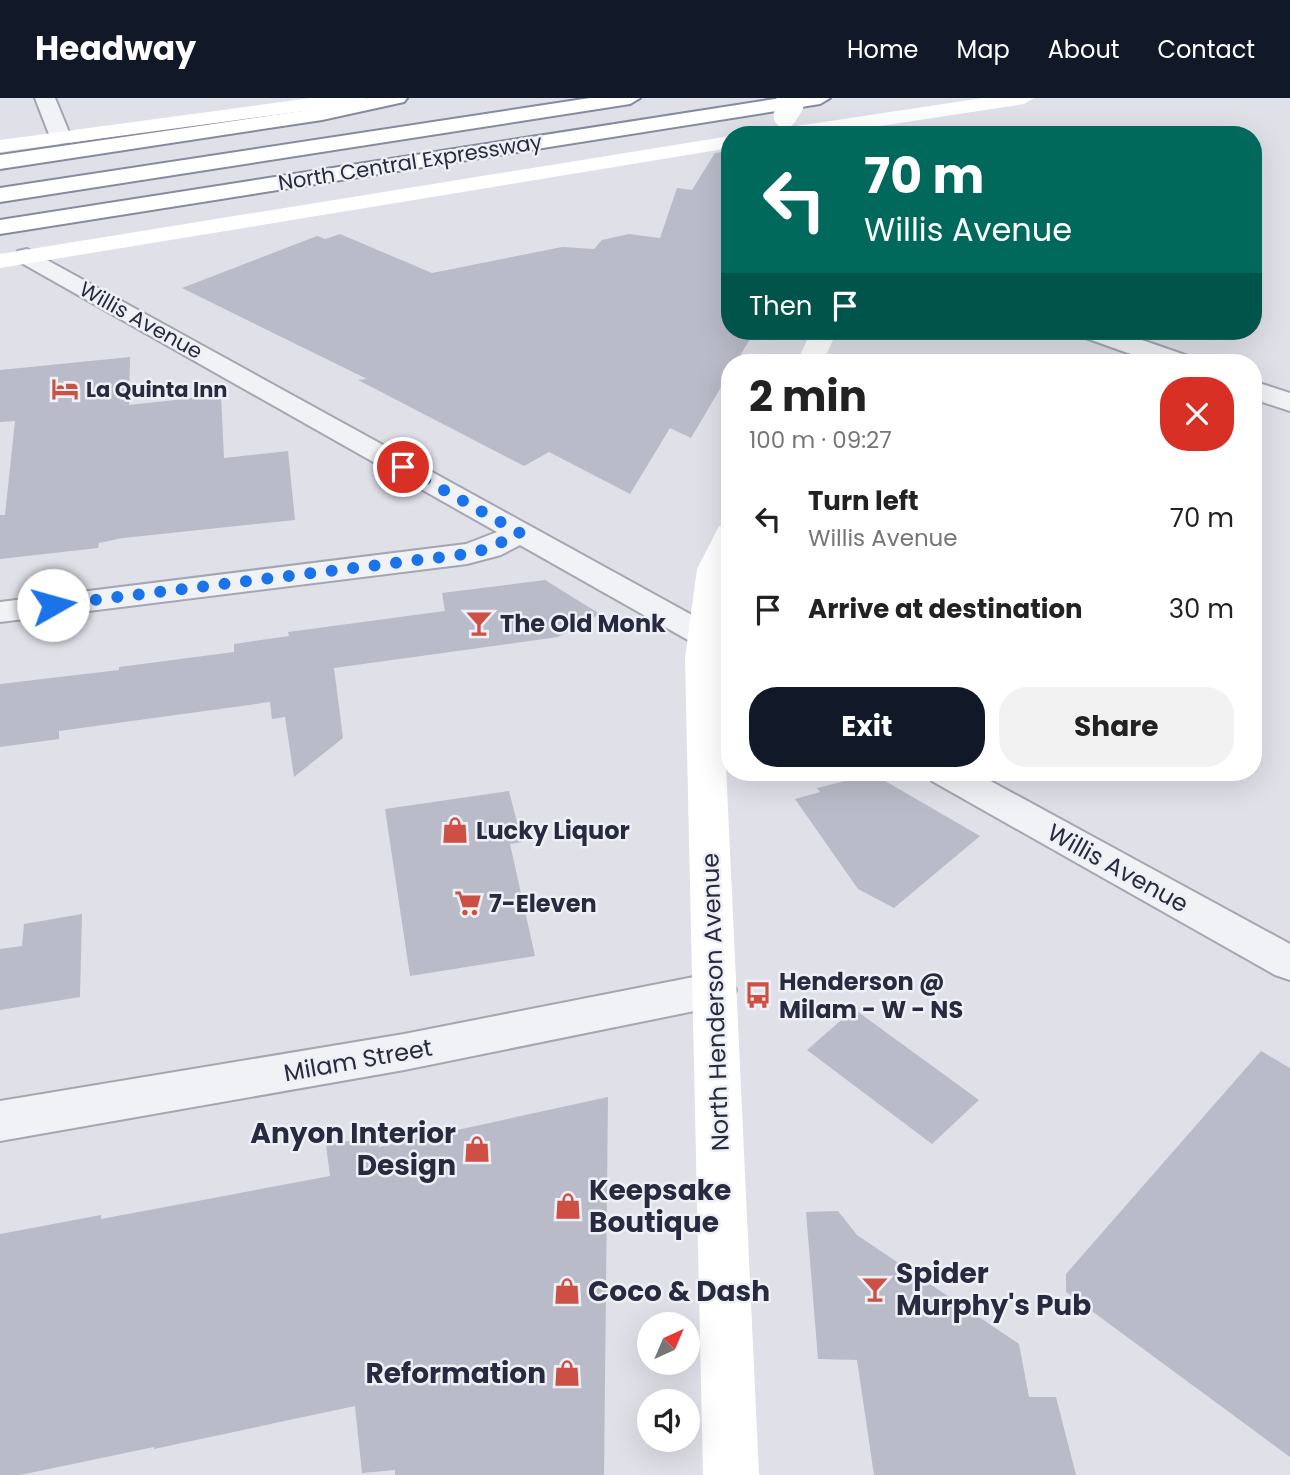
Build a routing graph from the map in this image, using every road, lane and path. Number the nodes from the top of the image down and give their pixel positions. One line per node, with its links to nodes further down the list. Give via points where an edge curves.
1 (45, 98): 11 (street)
2 (357, 98): 11 (main road)
3 (397, 98): 14 (main road, via 322,114)
4 (630, 98): 15 (main road, North Central Expressway)
5 (820, 98): 16 (main road, North Central Expressway)
6 (1024, 98): 7 (main road)
7 (919, 105): 9 (main road); 10 (main road)
8 (783, 116): 9 (main road)
9 (869, 118)
10 (921, 126)
11 (60, 137): 13 (main road)
12 (721, 143): 17 (main road, North Central Expressway)
13 (0, 146)
14 (0, 162)
15 (0, 195)
16 (0, 227)
17 (14, 259): 22 (street, Willis Avenue)
18 (1116, 340): 19 (street)
19 (1156, 354)
20 (1262, 392): 21 (street)
21 (1290, 403)
22 (520, 533): 24 (street, via 467,554); 25 (street, Willis Avenue)
23 (721, 552): 25 (main road, North Henderson Avenue, via 713,569)
24 (0, 612)
25 (717, 643): 28 (main road, North Henderson Avenue)
26 (961, 781): 27 (street, Willis Avenue)
27 (1290, 964)
28 (714, 990): 29 (street, Milam Street, via 404,1052); 30 (main road, North Henderson Avenue)
29 (0, 1121)
30 (731, 1475)

